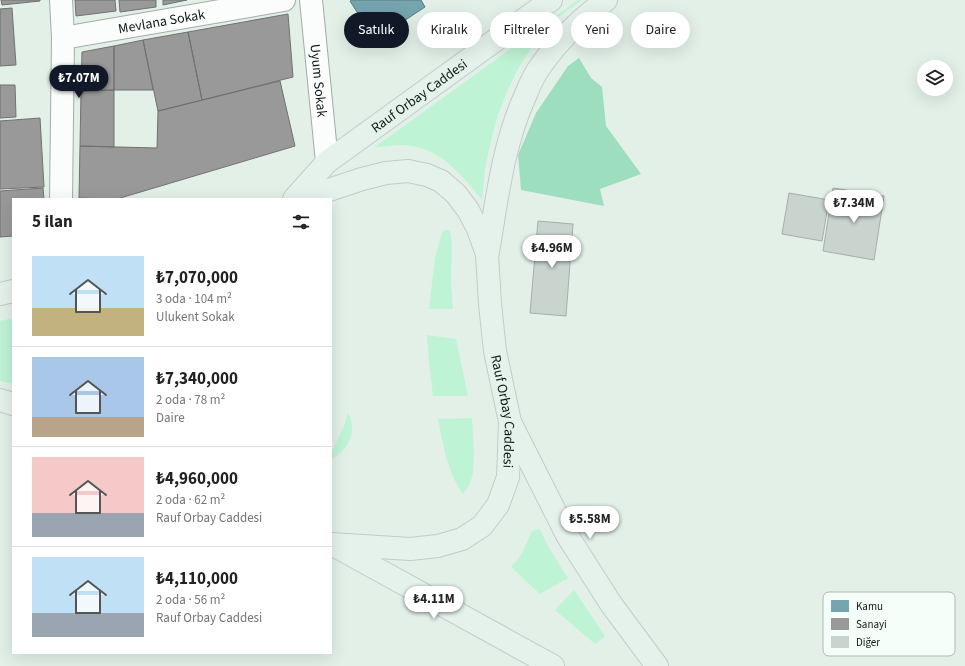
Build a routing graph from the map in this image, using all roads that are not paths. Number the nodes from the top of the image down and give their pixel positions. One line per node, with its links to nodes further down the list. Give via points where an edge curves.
1 (61, 0): 7 (street)
2 (284, 0): 7 (street, Mevlana Sokak)
3 (311, 0): 8 (street, Uyum Sokak)
4 (551, 0): 6 (main road, Rauf Orbay Caddesi)
5 (606, 0): 12 (main road, Rauf Orbay Caddesi, via 575,26 556,47 541,65 530,85 518,112 505,155)
6 (532, 7): 8 (main road, Rauf Orbay Caddesi)
7 (63, 38): 9 (street)
8 (327, 162): 10 (main road, Rauf Orbay Caddesi)
9 (61, 198)
10 (295, 198)
11 (312, 198): 12 (main road, Rauf Orbay Caddesi, via 326,191 386,173 408,172 427,175 441,181 456,194 478,229)
12 (487, 254): 17 (main road, Rauf Orbay Caddesi, via 495,351)
13 (12, 291): 14 (main road)
14 (0, 294)
15 (0, 400): 16 (main road)
16 (12, 404)
17 (510, 422): 18 (main road, Rauf Orbay Caddesi, via 508,477 498,505 482,526 462,539 438,546 410,549); 21 (main road, via 567,535 611,604)
18 (332, 544)
19 (332, 545): 20 (main road)
20 (553, 666)
21 (656, 666)

